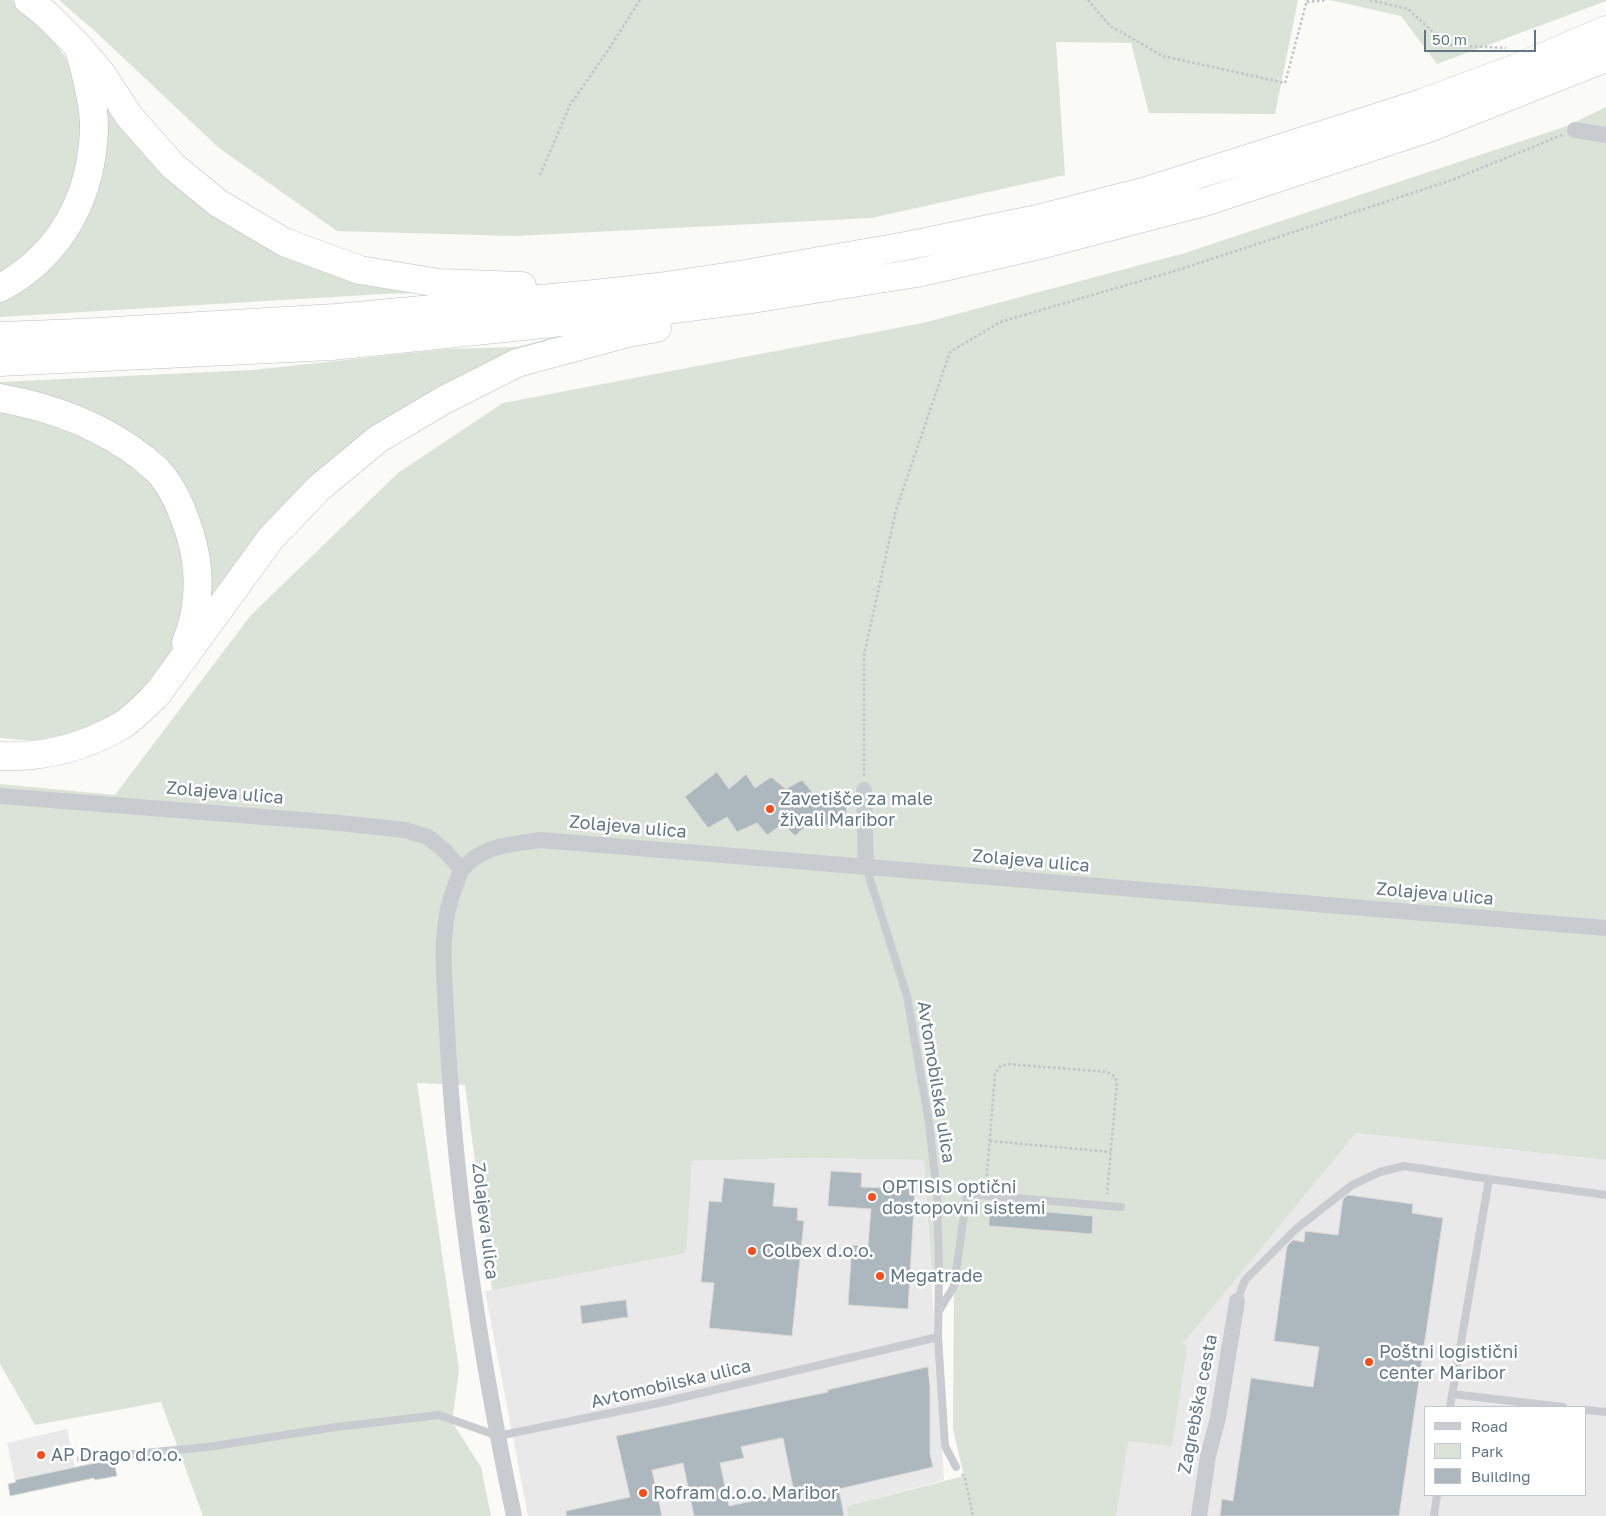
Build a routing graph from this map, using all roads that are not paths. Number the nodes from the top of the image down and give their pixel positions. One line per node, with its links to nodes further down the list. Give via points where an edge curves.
1 (28, 0): 3 (highway)
2 (1606, 30): 8 (highway, via 1422,103 1146,191 1037,219 906,246 739,275)
3 (79, 47): 7 (highway, via 94,127 86,186 72,218 44,256 16,280); 8 (highway, via 101,73 129,116 173,166 218,202 284,242 360,270 439,282 567,286)
4 (1606, 58): 9 (highway, via 1429,128 1208,201 917,273)
5 (1575, 130): 6 (street)
6 (1606, 135)
7 (0, 288)
8 (594, 294): 10 (highway, via 336,318)
9 (752, 300): 11 (highway, via 332,346); 13 (highway, via 729,316 628,333 517,363 444,400 378,439 319,488 271,538)
10 (0, 336)
11 (0, 362)
12 (0, 398): 13 (highway, via 55,412 102,431 157,470 171,489 183,513 198,573 196,610)
13 (176, 667): 14 (highway, via 158,693 122,725 71,749)
14 (0, 756)
15 (864, 790): 17 (street)
16 (0, 796): 18 (street, Zolajeva ulica, via 405,830 428,837)
17 (866, 867): 18 (street, Zolajeva ulica, via 541,840 497,846 476,857); 19 (street, Zolajeva ulica); 24 (lane, Avtomobilska ulica, via 908,996 929,1123 937,1194)
18 (462, 870): 31 (street, Zolajeva ulica, via 450,896 446,918 444,965 450,1087 472,1284)
19 (1606, 928)
20 (1490, 1179): 21 (lane); 23 (lane, via 1404,1166 1380,1172 1352,1185 1296,1229 1245,1280); 26 (lane)
21 (1606, 1195)
22 (1121, 1207): 24 (lane, via 967,1194 954,1286)
23 (1237, 1300): 36 (street, Zagrebška cesta)
24 (938, 1313): 25 (lane, Avtomobilska ulica)
25 (938, 1337): 31 (lane, Avtomobilska ulica, via 659,1403); 33 (lane, Avtomobilska ulica, via 945,1446)
26 (1452, 1394): 27 (lane); 28 (lane)
27 (1450, 1406)
28 (1554, 1406)
29 (1586, 1410): 30 (lane)
30 (1606, 1412)
31 (498, 1436): 32 (lane, via 438,1415 208,1447); 35 (street, Zolajeva ulica)
32 (81, 1460)
33 (956, 1466)
34 (1437, 1496): 37 (lane)
35 (514, 1516)
36 (1199, 1516)
37 (1434, 1516)

